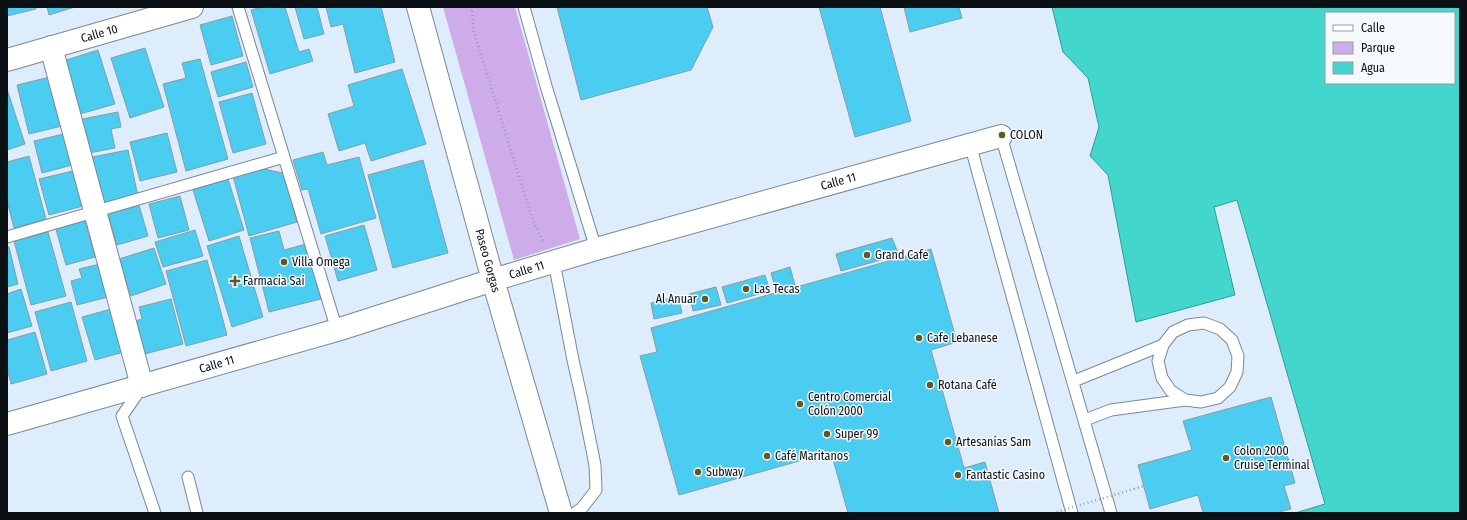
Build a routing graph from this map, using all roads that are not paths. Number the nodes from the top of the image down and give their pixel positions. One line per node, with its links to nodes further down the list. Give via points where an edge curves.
1 (192, 7): 5 (street, Calle 10)
2 (238, 7): 9 (lane)
3 (418, 7): 14 (street, Paseo Gorgas)
4 (524, 7): 12 (lane)
5 (50, 47): 6 (street, Calle 10); 10 (street)
6 (7, 60)
7 (1001, 136): 8 (street, Calle 11); 17 (lane)
8 (970, 144): 12 (street, Calle 11); 27 (lane)
9 (284, 157): 10 (lane); 15 (lane)
10 (95, 211): 11 (lane); 18 (street)
11 (7, 237)
12 (596, 249): 13 (street, Calle 11)
13 (554, 262): 14 (street, Calle 11); 26 (lane, via 595,465 596,490)
14 (493, 280): 15 (street, Calle 11); 25 (street, Paseo Gorgas)
15 (337, 330): 18 (street, Calle 11)
16 (1163, 345): 17 (lane); 19 (lane, via 1158,361 1162,378 1171,391); 19 (lane, via 1173,332 1188,324 1204,324 1220,329 1232,340 1238,356 1237,372 1230,387 1218,398 1201,402)
17 (1074, 381): 20 (lane)
18 (142, 386): 21 (street, Calle 11); 23 (lane, via 122,416)
19 (1185, 400): 20 (lane, via 1111,410)
20 (1085, 420): 28 (lane)
21 (7, 424)
22 (188, 477): 24 (lane)
23 (155, 513)
24 (198, 513)
25 (562, 513)
26 (575, 513)
27 (1072, 513)
28 (1111, 513)

